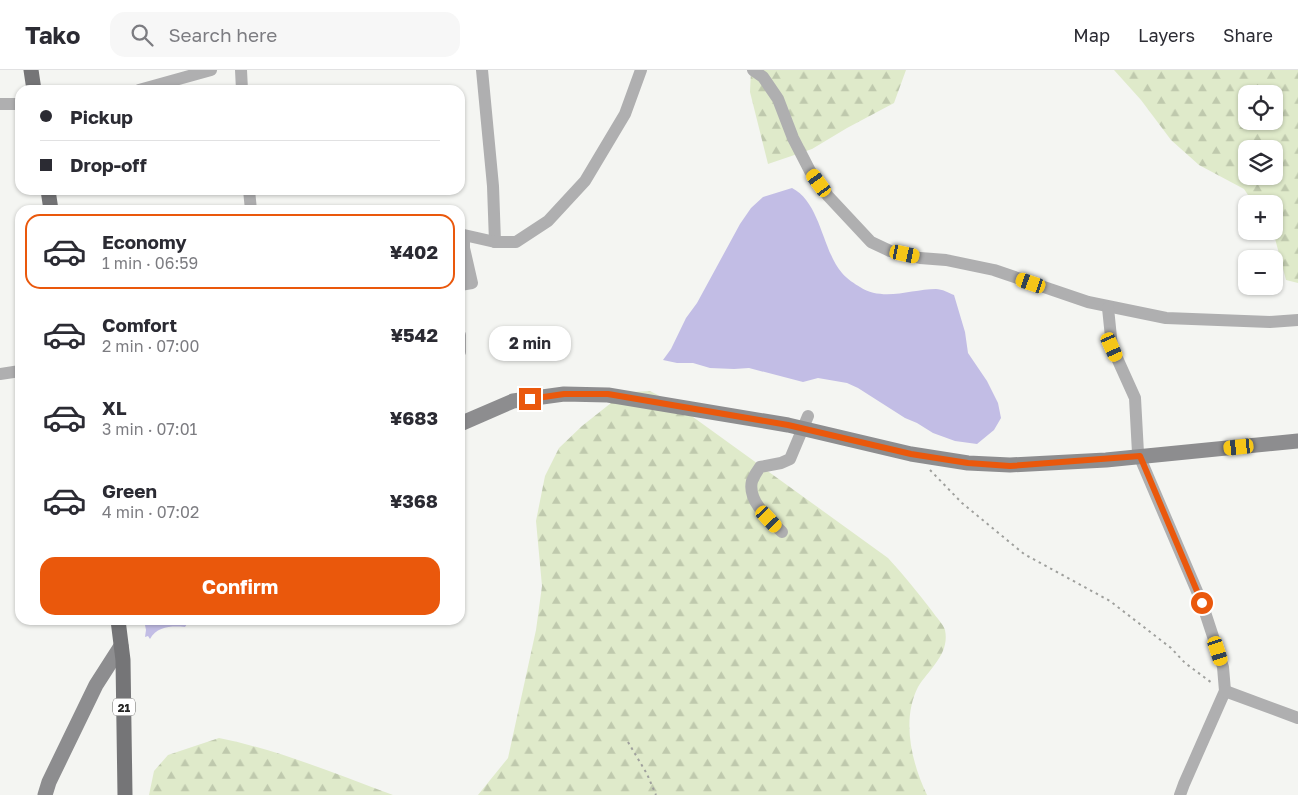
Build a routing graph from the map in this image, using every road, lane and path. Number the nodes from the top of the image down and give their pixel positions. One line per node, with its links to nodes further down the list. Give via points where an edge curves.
1 (31, 70): 7 (main road)
2 (212, 70): 8 (street)
3 (241, 70): 9 (street)
4 (482, 70): 13 (street)
5 (641, 70): 13 (street, via 625,114 585,181 548,221 516,242)
6 (753, 70): 16 (street, via 763,77 778,99 810,171 828,196 871,242 890,251 920,258 994,270)
7 (33, 85)
8 (157, 85)
9 (242, 85)
10 (0, 104): 11 (street)
11 (15, 104)
12 (465, 235): 13 (street)
13 (495, 242)
14 (465, 258): 15 (street, via 472,283)
15 (465, 284)
16 (1108, 308): 17 (street, via 1166,318); 24 (street, via 1112,347 1135,398)
17 (1298, 320)
18 (15, 372): 19 (street)
19 (0, 374)
20 (465, 422): 21 (street, via 514,401 573,394 608,394)
21 (806, 422): 23 (street); 25 (street, via 790,459 760,467 752,480 757,506)
22 (1298, 441): 24 (street)
23 (914, 454): 24 (street, via 1010,466); 28 (path, via 962,503 1024,554 1110,601 1171,648 1185,663)
24 (1140, 456): 28 (street, via 1202,603 1223,667)
25 (782, 532)
26 (119, 625): 27 (main road, 21)
27 (121, 646): 31 (street, via 96,684); 32 (main road, 21)
28 (1225, 691): 29 (street); 34 (street)
29 (1298, 718)
30 (628, 742): 33 (path, via 648,774)
31 (45, 795)
32 (125, 795)
33 (656, 795)
34 (1180, 795)

